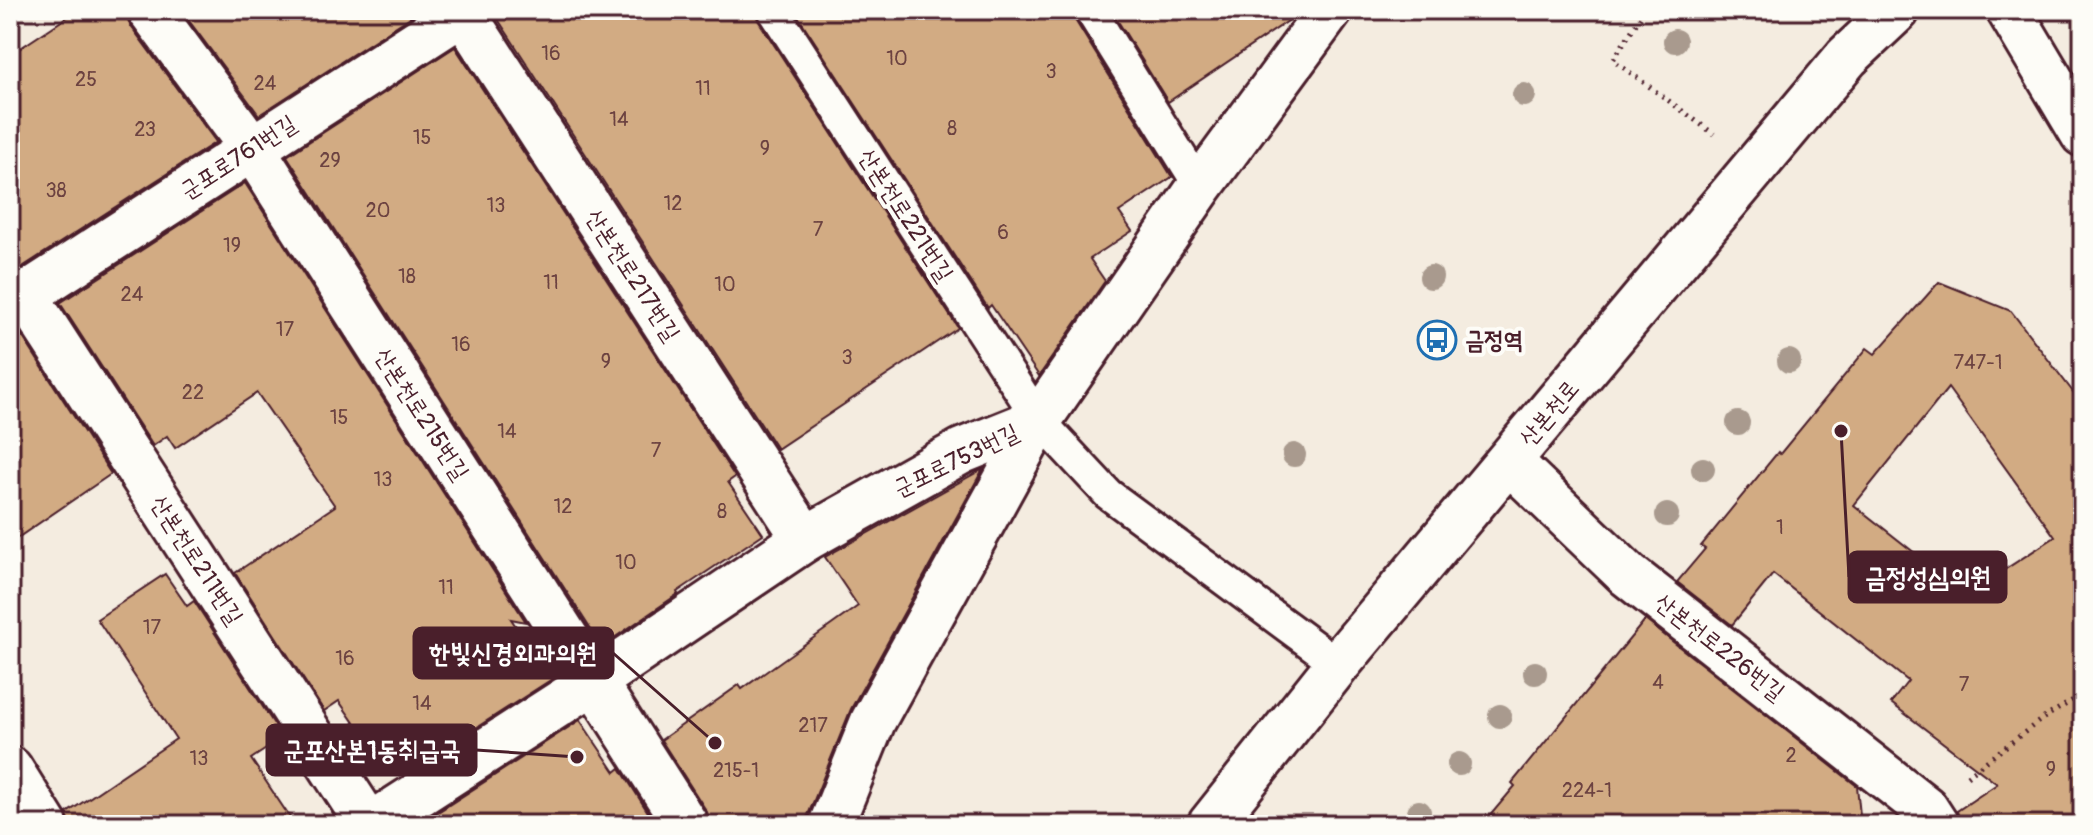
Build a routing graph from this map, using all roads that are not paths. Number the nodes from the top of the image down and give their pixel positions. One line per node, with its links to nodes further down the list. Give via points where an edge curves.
1 (150, 10): 9 (street, 산본천로215번길)
2 (773, 10): 12 (lane, 산본천로221번길)
3 (1090, 10): 10 (lane)
4 (1330, 10): 10 (street, 군포로753번길)
5 (1897, 10): 13 (street, 산본천로, via 1847,57)
6 (2009, 10): 8 (street)
7 (464, 11): 9 (street, 군포로761번길); 14 (street, 산본천로217번길)
8 (2083, 134)
9 (252, 148): 11 (street, 군포로761번길); 16 (street, 산본천로215번길)
10 (1200, 187): 12 (street, 군포로753번길)
11 (17, 300): 20 (street, 산본천로211번길)
12 (1039, 420): 14 (street, 군포로753번길, via 962,451); 15 (lane, 산본천로221번길, via 1108,494); 22 (street, via 873,721)
13 (1509, 461): 15 (street, 산본천로); 18 (street, 산본천로226번길, via 1628,575)
14 (805, 539): 16 (street, 군포로753번길)
15 (1338, 664): 23 (street, 산본천로)
16 (593, 682): 20 (street, 군포로753번길); 21 (street, 산본천로215번길)
17 (10, 769): 19 (street)
18 (1924, 819)
19 (45, 825)
20 (370, 825)
21 (686, 825)
22 (831, 825)
23 (1210, 825)

